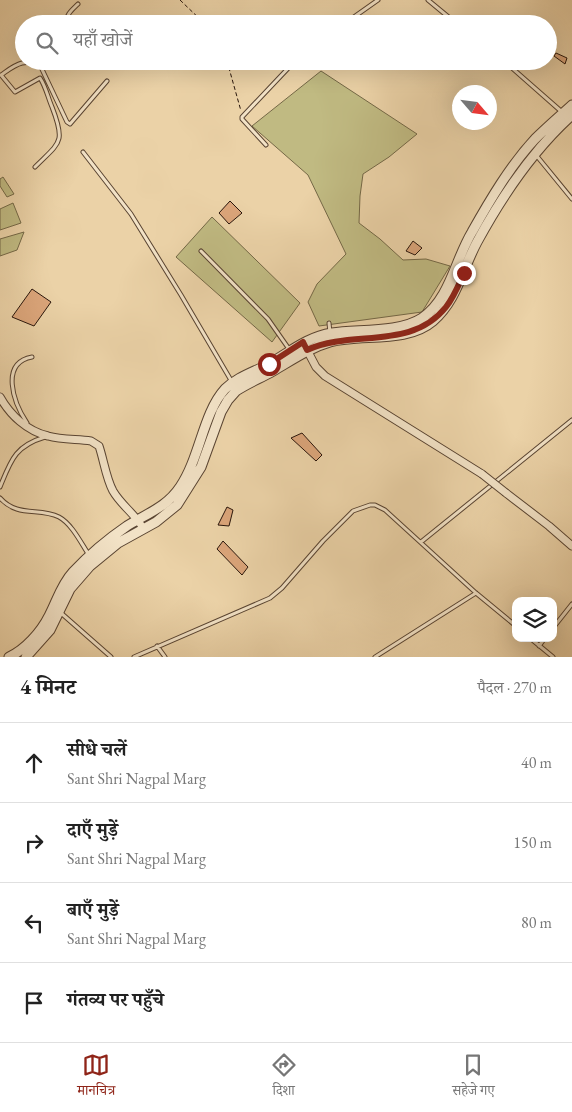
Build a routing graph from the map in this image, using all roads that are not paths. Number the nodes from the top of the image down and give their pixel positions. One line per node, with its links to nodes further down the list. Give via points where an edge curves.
1 (378, 0): 5 (lane)
2 (428, 0): 6 (lane)
3 (78, 4): 4 (lane)
4 (68, 15)
5 (357, 15)
6 (447, 15)
7 (15, 67): 11 (lane)
8 (44, 70): 12 (lane, via 70,124)
9 (286, 70): 15 (lane, via 242,117)
10 (515, 70): 14 (lane)
11 (0, 75): 18 (lane, via 15,92 40,78 59,125 57,144)
12 (107, 81)
13 (572, 105): 14 (street)
14 (568, 114): 16 (street)
15 (266, 145)
16 (532, 150): 19 (lane); 22 (street, via 495,194 470,235 445,291 428,312 399,326); 23 (street, via 476,243 452,298 432,321 401,334)
17 (83, 152): 26 (lane, via 131,214)
18 (35, 167)
19 (572, 199)
20 (201, 251): 24 (lane, via 268,319)
21 (329, 323): 22 (lane)
22 (330, 333): 23 (street, via 309,338)
23 (305, 346): 24 (street); 33 (street, via 232,395 220,412 201,467 186,493 166,515); 35 (street, bridge, via 325,376 482,474)
24 (290, 350): 26 (street)
25 (32, 357): 29 (lane, via 17,361 10,379 12,396)
26 (232, 383): 33 (street, via 220,394 180,488)
27 (0, 397): 29 (street, via 16,418)
28 (572, 420): 34 (lane)
29 (30, 428): 30 (street)
30 (48, 436): 31 (lane, via 23,447 11,462); 33 (street, via 96,443 114,493)
31 (0, 487)
32 (0, 498): 36 (lane, via 20,511 59,517)
33 (140, 524): 36 (street, via 115,536); 39 (street, via 85,571)
34 (421, 542): 37 (lane); 44 (lane, via 380,507 370,505 358,509 270,598)
35 (572, 546)
36 (90, 556): 39 (street, via 68,578)
37 (476, 593): 40 (lane); 51 (lane)
38 (572, 604): 41 (lane)
39 (56, 610): 46 (street); 48 (lane)
40 (512, 623)
41 (557, 623)
42 (534, 642): 45 (lane)
43 (542, 642): 45 (lane)
44 (157, 646): 49 (lane); 50 (lane)
45 (539, 646): 52 (lane)
46 (22, 656): 47 (street)
47 (9, 657)
48 (111, 657)
49 (134, 657)
50 (165, 657)
51 (375, 657)
52 (553, 657)

